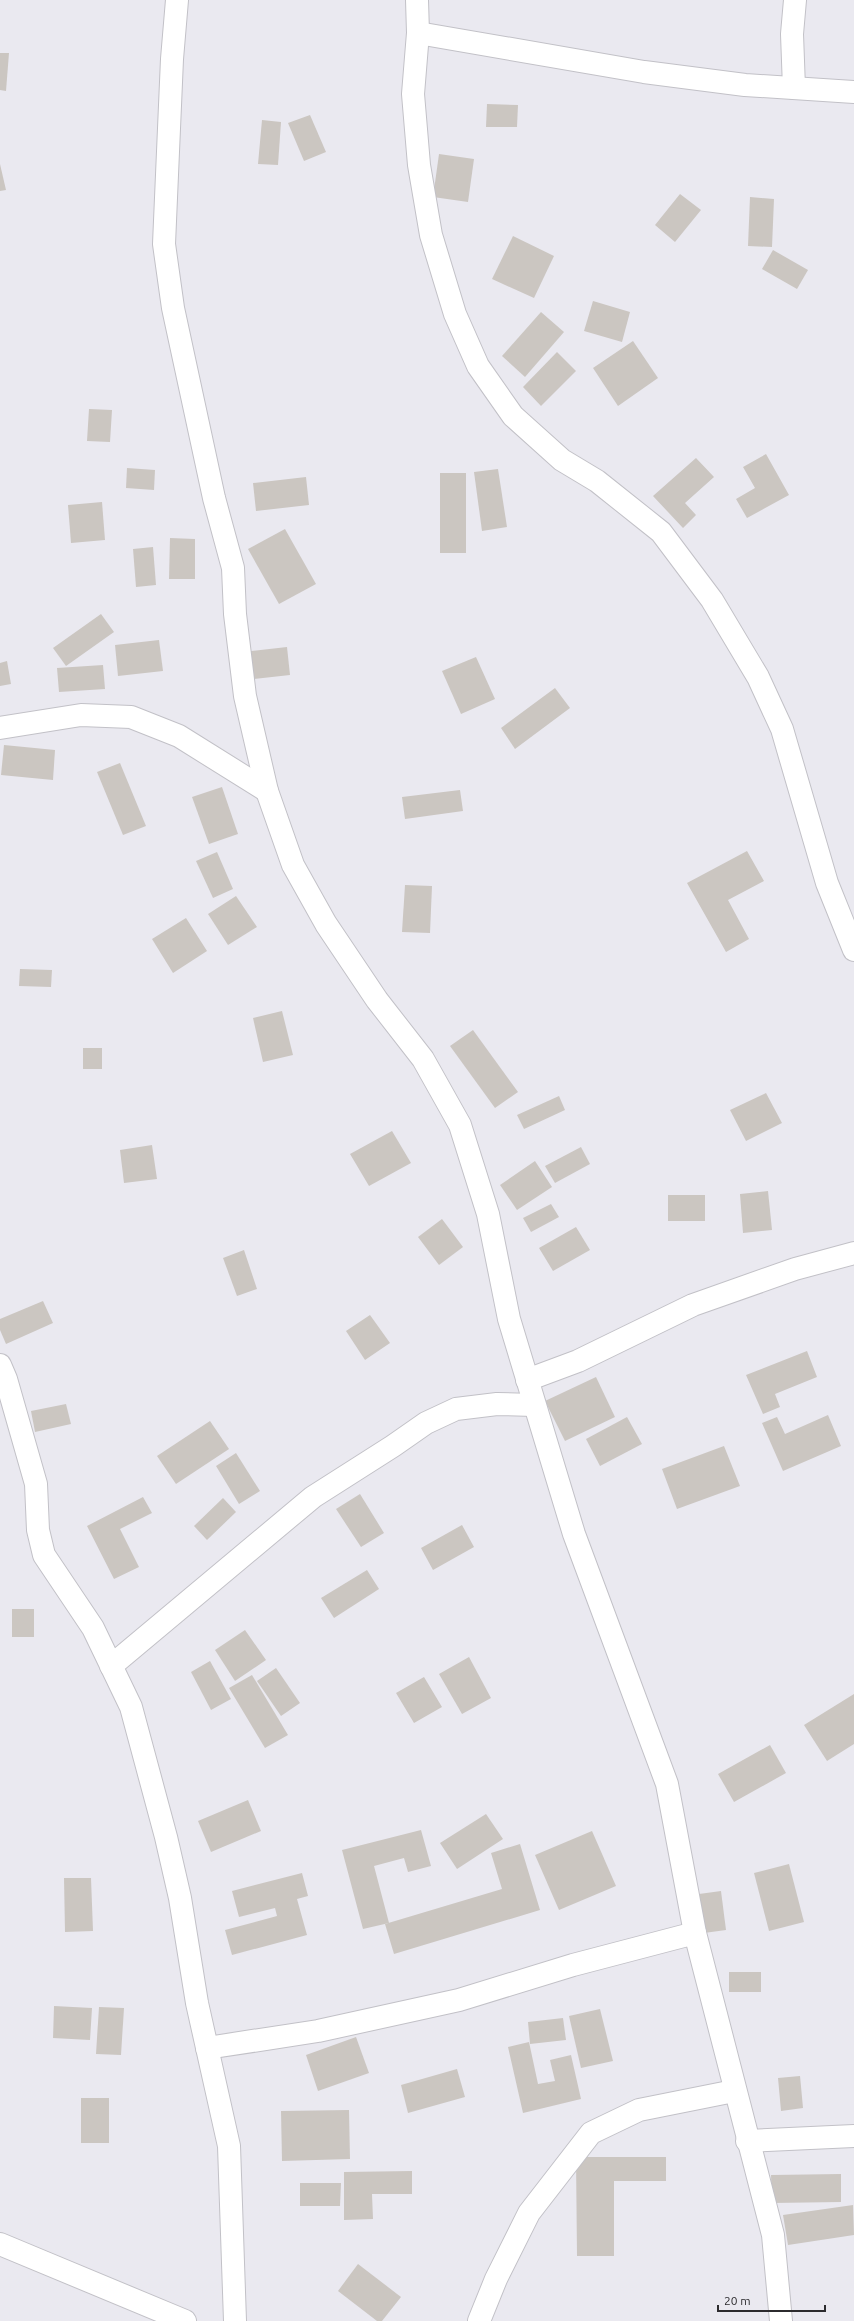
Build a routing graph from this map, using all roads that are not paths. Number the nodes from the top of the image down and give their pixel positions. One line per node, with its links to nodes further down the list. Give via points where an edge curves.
1 (177, 0): 8 (street, via 164,244 173,308 214,498 234,568 235,614 245,696)
2 (417, 0): 4 (street)
3 (795, 0): 5 (street, via 792,34)
4 (418, 33): 5 (street, via 644,72 745,85); 9 (street, via 413,94 419,165 431,235 455,314 478,366 518,421 562,460 597,481 661,532 712,600 758,677 782,729 827,883)
5 (794, 88): 6 (street)
6 (854, 92)
7 (0, 728): 8 (street, via 81,715 132,716 179,736)
8 (268, 791): 12 (street, via 293,865 326,924 377,1000 423,1059 460,1125 488,1214 509,1319)
9 (854, 950)
10 (854, 1252): 12 (street, via 693,1305 578,1361)
11 (0, 1365): 14 (street, via 36,1484 38,1530 44,1555 93,1628)
12 (527, 1380): 13 (street)
13 (534, 1405): 14 (street, via 497,1404 456,1409 426,1422 313,1497); 15 (street, via 574,1534 667,1784)
14 (111, 1666): 16 (street, via 131,1707 166,1837 180,1898 196,2003)
15 (695, 1933): 16 (street, via 574,1965 459,2000 318,2031); 17 (street)
16 (207, 2048): 22 (street, via 229,2146)
17 (734, 2091): 19 (street); 23 (street, via 639,2110 591,2133 529,2213 496,2279)
18 (854, 2136): 19 (street)
19 (747, 2141): 24 (street, via 773,2235)
20 (0, 2244): 21 (street)
21 (185, 2321)
22 (235, 2321)
23 (479, 2321)
24 (781, 2321)

